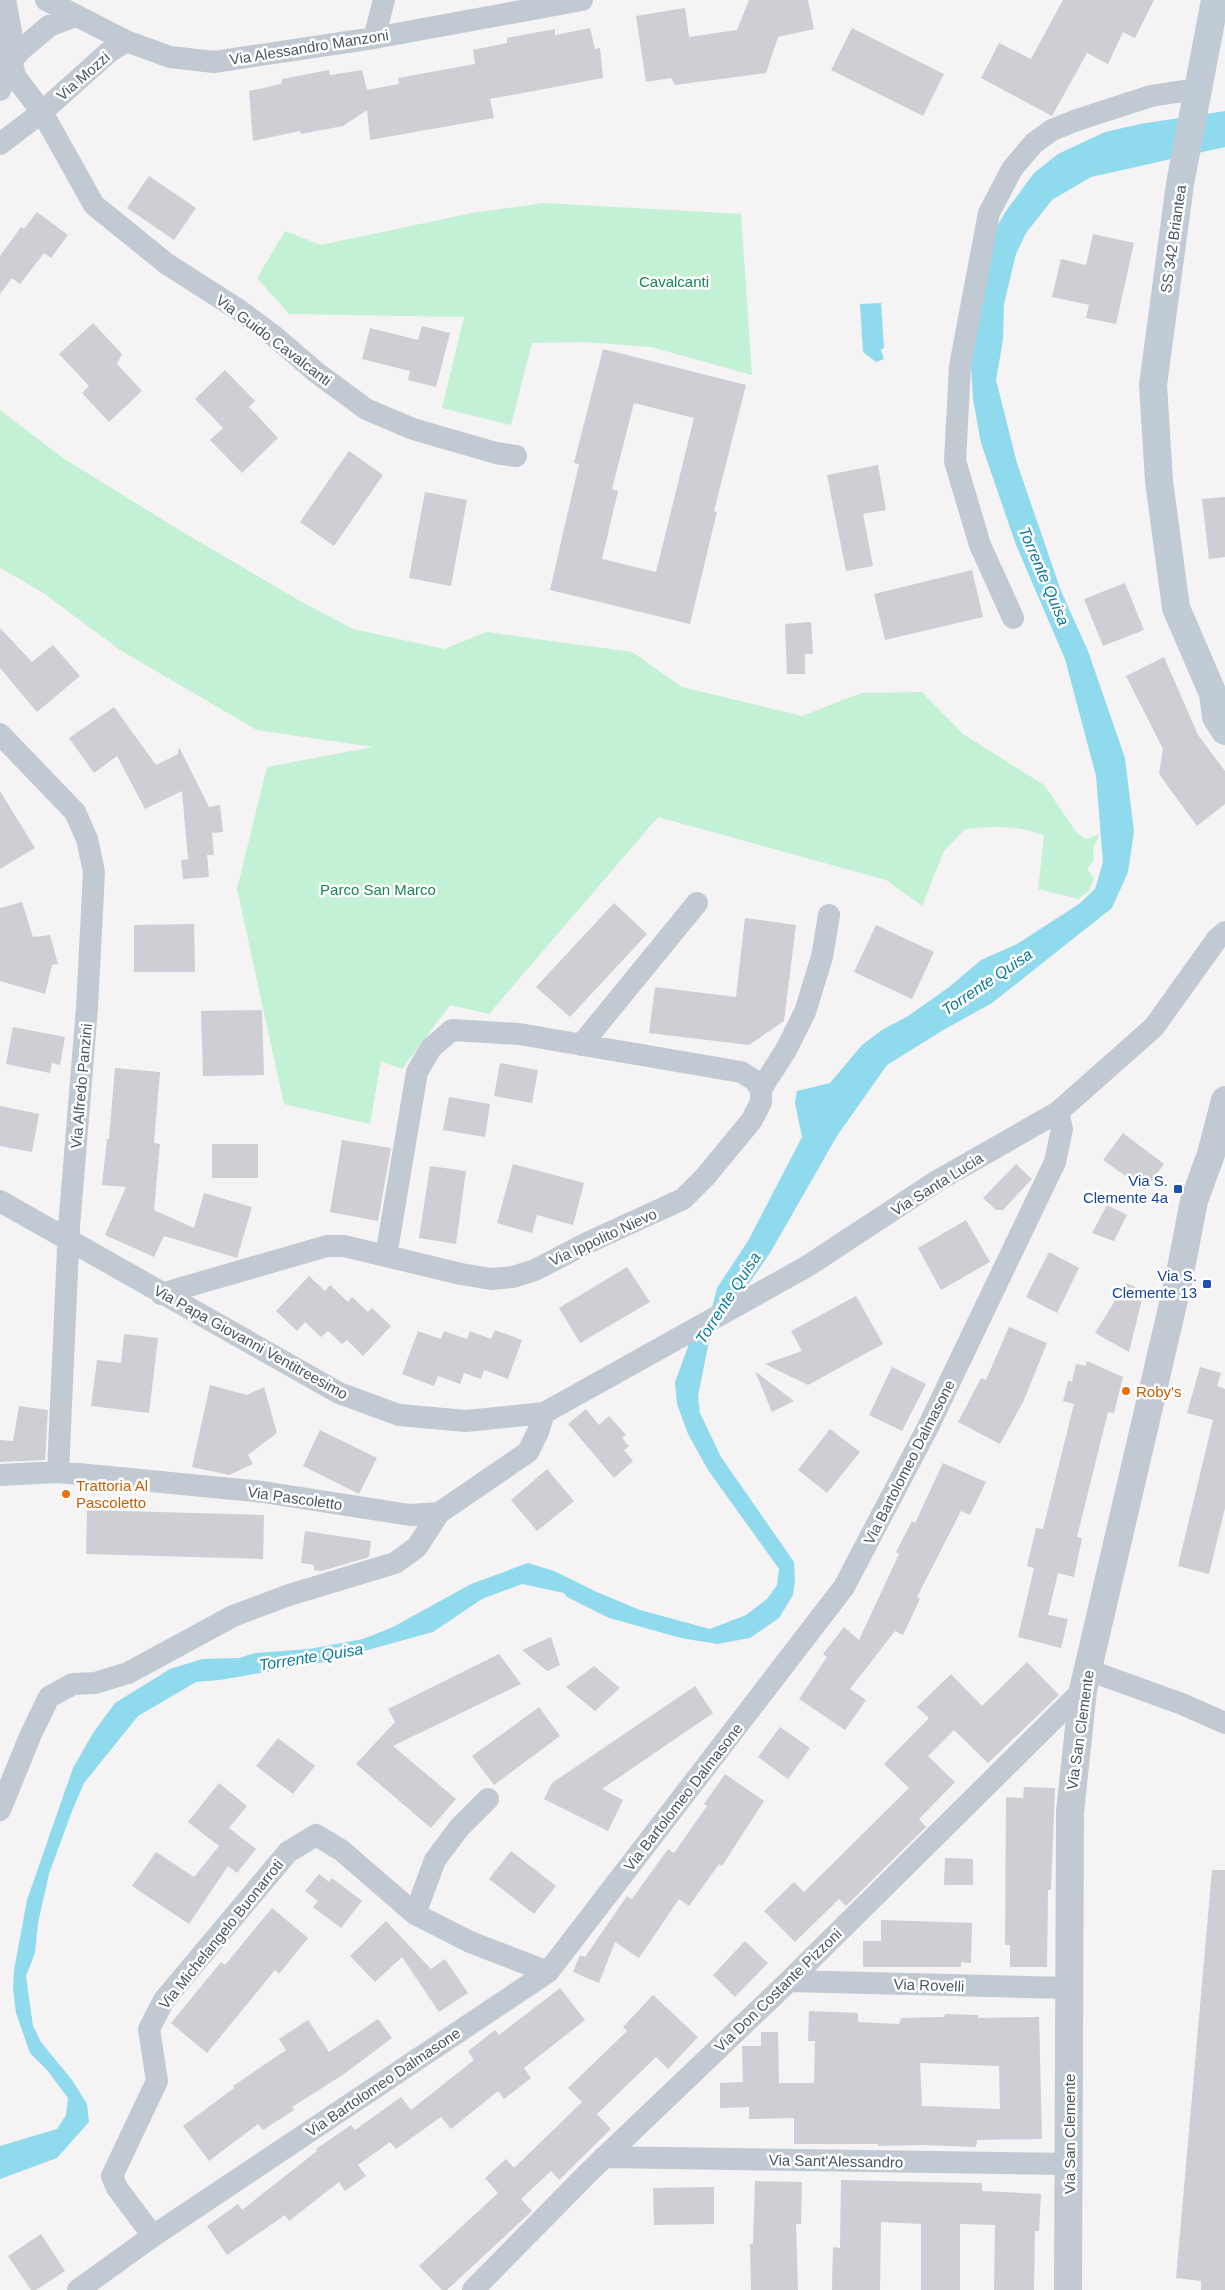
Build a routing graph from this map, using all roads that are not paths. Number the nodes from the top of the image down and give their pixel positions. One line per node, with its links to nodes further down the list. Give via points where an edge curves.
1 (5, 0): 9 (street, Via Mozzi, via 11,31)
2 (46, 0): 6 (street, Via Alessandro Manzoni)
3 (384, 0): 7 (street)
4 (582, 0): 7 (street, Via Alessandro Manzoni)
5 (1215, 0): 11 (main road, SS 342 Briantea)
6 (75, 16): 8 (street, Via Alessandro Manzoni); 9 (street, Via Mozzi, via 49,26)
7 (374, 38): 8 (street, Via Alessandro Manzoni, via 214,62 170,57)
8 (126, 41): 12 (street, Via Mozzi, via 109,52)
9 (11, 62): 10 (street, Via Mozzi); 12 (street, Via Mozzi, via 16,78)
10 (0, 90)
11 (1198, 94): 15 (street, via 1183,91 1151,96 1052,130 1034,143 1012,169 989,213 960,366 955,461 980,545); 16 (main road, SS 342 Briantea, via 1180,184 1153,385 1159,481 1176,608)
12 (42, 112): 13 (street, Via Mozzi); 14 (street, Via Guido Cavalcanti, via 94,205 167,264 239,310 366,409 413,429)
13 (0, 144)
14 (516, 456)
15 (1013, 618)
16 (1219, 698): 17 (main road, via 1216,717)
17 (1225, 731)
18 (0, 734): 28 (street, Via Alfredo Panzini, via 75,812 87,839 94,872)
19 (697, 903): 22 (street)
20 (829, 915): 23 (street, Via Ippolito Nievo, via 822,958 805,1012)
21 (1225, 932): 25 (street, Via Santa Lucia, via 1154,1027)
22 (581, 1045): 23 (street, via 741,1072); 29 (street, via 519,1034 452,1030 431,1048 417,1072)
23 (761, 1089): 29 (street, Via Ippolito Nievo, via 761,1102 752,1120 683,1199 535,1270 491,1279)
24 (1225, 1100): 26 (street, Via San Clemente)
25 (1058, 1112): 31 (street, Via Santa Lucia, via 937,1182 806,1267); 41 (street, Via Bartolomeo Dalmasone, via 1062,1129 1055,1162 928,1428 844,1587)
26 (1218, 1149): 36 (street, Via San Clemente, via 1194,1201)
27 (0, 1201): 28 (street, Via Papa Giovanni Ventitreesimo)
28 (69, 1241): 30 (street, Via Papa Giovanni Ventitreesimo); 33 (street, Via Alfredo Panzini)
29 (386, 1256): 30 (street, Via Ippolito Nievo, via 344,1246 327,1246)
30 (161, 1294): 32 (street, Via Papa Giovanni Ventitreesimo, via 339,1392 399,1415 466,1422)
31 (602, 1380): 32 (street, Via Papa Giovanni Ventitreesimo)
32 (544, 1413): 35 (street, Via Pascoletto, via 528,1452)
33 (58, 1472): 34 (street, Via Pascoletto); 35 (street, Via Pascoletto, via 263,1492 410,1516)
34 (0, 1475)
35 (439, 1513): 39 (street, via 417,1547 395,1563 233,1616 128,1673 94,1683 73,1684 49,1697)
36 (1085, 1680): 37 (street, via 1182,1704); 42 (street, Via Don Costante Pizzoni); 43 (street, Via San Clemente, via 1070,1812)
37 (1225, 1724)
38 (488, 1799): 40 (street, via 459,1828 435,1860)
39 (0, 1810)
40 (415, 1914): 41 (street, Via Michelangelo Buonarroti, via 470,1942); 46 (street, Via Michelangelo Buonarroti, via 341,1850 316,1835 288,1852 164,2000 149,2029 157,2081 112,2176 117,2188)
41 (548, 1972): 46 (street, Via Bartolomeo Dalmasone)
42 (789, 1981): 43 (street, Via Rovelli); 44 (street, Via Don Costante Pizzoni)
43 (1069, 1988): 45 (street, Via San Clemente)
44 (604, 2157): 45 (street, Via Sant'Alessandro); 48 (street, Via Don Costante Pizzoni)
45 (1068, 2164): 49 (street, Via San Clemente)
46 (153, 2236): 47 (street, Via Bartolomeo Dalmasone)
47 (78, 2290)
48 (473, 2290)
49 (1068, 2290)

